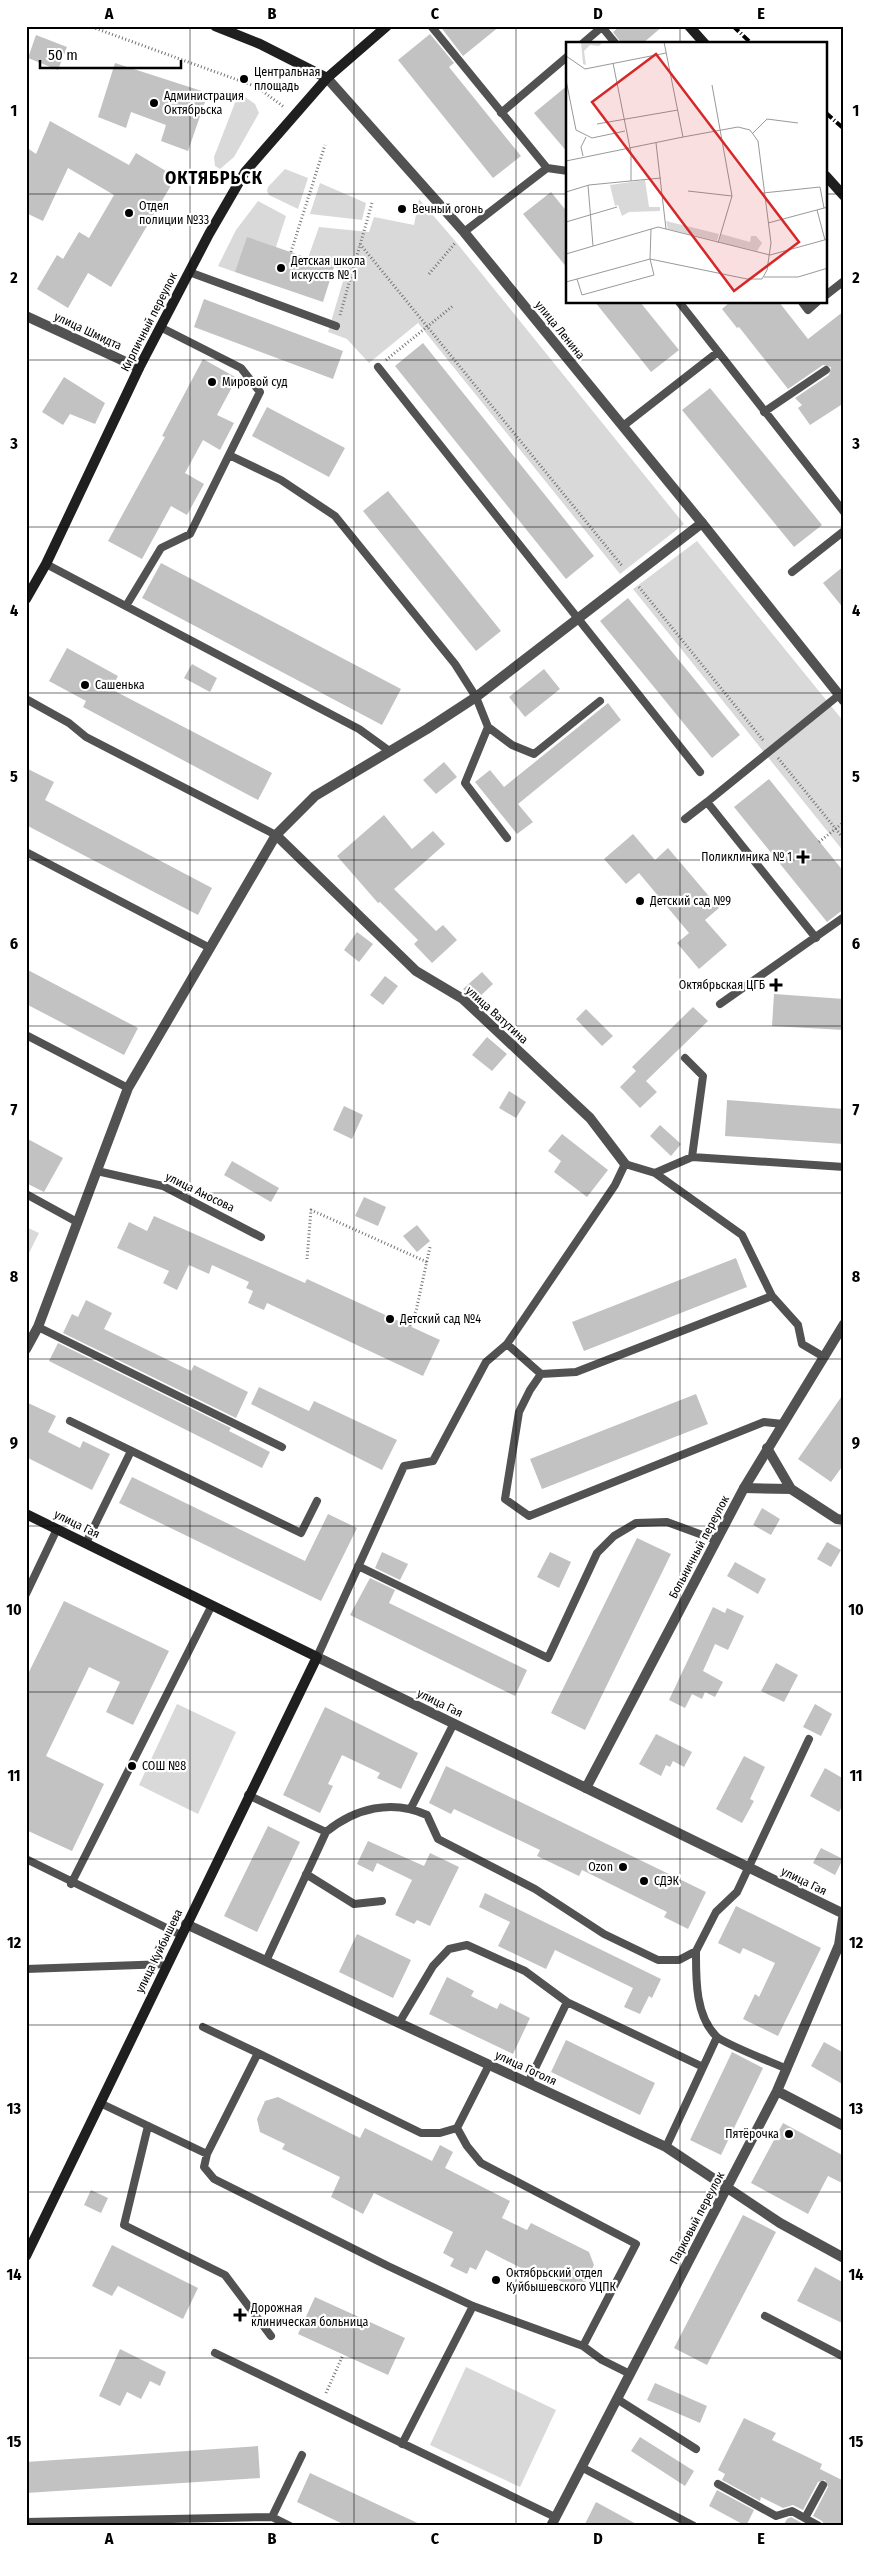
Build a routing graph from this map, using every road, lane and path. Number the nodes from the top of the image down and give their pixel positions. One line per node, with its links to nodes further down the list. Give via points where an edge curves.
1 (89, 26): 13 (path, via 257,87)
2 (215, 26): 11 (main road, улица Ленина, via 260,44)
3 (387, 26): 11 (main road, Кирпичный переулок)
4 (431, 26): 12 (lane)
5 (689, 26): 9 (main road)
6 (602, 27): 7 (lane); 8 (lane)
7 (584, 42)
8 (614, 42)
9 (703, 42)
10 (566, 58): 12 (lane)
11 (327, 78): 13 (main road, Кирпичный переулок); 20 (street, улица Ленина)
12 (502, 113): 15 (lane)
13 (295, 115): 24 (main road, Кирпичный переулок, via 246,172)
14 (325, 145): 23 (path)
15 (547, 168): 16 (lane); 20 (lane)
16 (566, 171)
17 (828, 178): 18 (main road)
18 (844, 196)
19 (372, 203): 22 (path)
20 (464, 232): 41 (street, улица Ленина)
21 (456, 242): 25 (path)
22 (360, 244): 33 (path); 34 (path)
23 (291, 252)
24 (189, 272): 33 (lane); 35 (main road, Кирпичный переулок)
25 (429, 274)
26 (844, 281): 27 (lane)
27 (828, 293)
28 (680, 304): 36 (lane)
29 (804, 304): 30 (lane, via 808,310)
30 (815, 304)
31 (454, 305): 34 (path)
32 (26, 316): 38 (street, улица Шмидта)
33 (336, 326)
34 (428, 326): 37 (path); 48 (path)
35 (160, 328): 38 (main road, Кирпичный переулок); 42 (lane, via 241,368 260,392)
36 (718, 352): 40 (lane); 41 (lane)
37 (378, 367): 51 (lane)
38 (139, 368): 46 (main road, Кирпичный переулок)
39 (826, 370): 40 (lane)
40 (764, 412): 43 (lane)
41 (623, 426): 44 (street, улица Ленина)
42 (229, 455): 50 (lane, via 190,534 161,548); 52 (lane, via 281,480 335,516 454,664)
43 (844, 512)
44 (702, 523): 48 (street); 53 (street, улица Ленина)
45 (844, 531): 47 (lane)
46 (46, 564): 49 (main road, Кирпичный переулок); 50 (lane)
47 (792, 572)
48 (631, 577): 51 (street); 58 (path)
49 (26, 599)
50 (126, 606): 57 (lane, via 359,729)
51 (578, 618): 52 (street); 59 (lane)
52 (476, 697): 56 (lane); 57 (street)
53 (841, 698): 58 (lane)
54 (26, 699): 64 (lane, via 70,723 86,737)
55 (600, 701): 56 (lane, via 534,754 512,745)
56 (488, 727): 65 (lane, via 465,783)
57 (388, 750): 64 (street, via 315,796)
58 (772, 750): 60 (lane); 63 (path)
59 (700, 772)
60 (706, 802): 61 (lane); 70 (lane)
61 (685, 819)
62 (844, 822): 63 (path)
63 (835, 829): 66 (path); 67 (path)
64 (276, 834): 71 (street); 77 (street, улица Ватутина, via 416,971 463,999 590,1118)
65 (508, 838)
66 (844, 839)
67 (819, 842)
68 (26, 852): 71 (lane)
69 (844, 917): 70 (lane)
70 (816, 938): 72 (lane)
71 (210, 948): 75 (street)
72 (720, 1004)
73 (26, 1035): 75 (lane)
74 (685, 1058): 76 (lane, via 703,1076)
75 (128, 1088): 79 (street)
76 (692, 1157): 78 (lane); 80 (lane)
77 (625, 1164): 80 (lane); 91 (lane, via 615,1185)
78 (844, 1167)
79 (97, 1171): 82 (street); 83 (lane, улица Аносова, via 163,1186)
80 (655, 1173): 87 (lane, via 742,1235)
81 (26, 1194): 82 (lane)
82 (77, 1222): 89 (street)
83 (261, 1237)
84 (430, 1247): 86 (path)
85 (307, 1259): 86 (path, via 311,1210)
86 (427, 1262): 90 (path)
87 (772, 1296): 93 (lane, via 798,1325 802,1344); 94 (lane, via 576,1372)
88 (844, 1324): 93 (street, Больничный переулок)
89 (38, 1326): 92 (street); 97 (lane)
90 (410, 1326)
91 (507, 1344): 94 (lane); 108 (lane, via 486,1362 433,1462 404,1466)
92 (26, 1349)
93 (824, 1357): 96 (street, Больничный переулок)
94 (541, 1374): 96 (lane, via 519,1412 504,1499 529,1516 764,1422)
95 (70, 1422): 99 (lane)
96 (783, 1424): 98 (street, Больничный переулок)
97 (282, 1447)
98 (768, 1448): 100 (street, Больничный переулок); 101 (street)
99 (131, 1451): 102 (lane, via 301,1533); 107 (lane)
100 (744, 1488): 101 (street); 106 (street, Больничный переулок)
101 (791, 1489): 104 (street, via 837,1519)
102 (316, 1500)
103 (26, 1514): 105 (main road, улица Гая)
104 (844, 1520)
105 (57, 1529): 107 (main road, улица Гая); 109 (lane)
106 (716, 1540): 108 (lane, via 667,1522 636,1523 614,1536 597,1554 548,1658); 114 (street, Больничный переулок)
107 (86, 1543): 110 (main road, улица Гая)
108 (358, 1566): 111 (lane)
109 (26, 1594)
110 (212, 1605): 111 (main road, улица Гая); 121 (lane)
111 (317, 1657): 112 (street, улица Гая); 115 (main road, улица Куйбышева)
112 (454, 1723): 114 (street, улица Гая); 116 (lane)
113 (809, 1739): 119 (lane)
114 (586, 1788): 119 (street, улица Гая)
115 (248, 1795): 117 (lane); 124 (main road, улица Куйбышева)
116 (411, 1808): 117 (lane, via 373,1807 341,1819); 126 (lane, via 427,1815 438,1839 535,1889 604,1934 658,1960 679,1960)
117 (326, 1832): 120 (lane)
118 (26, 1859): 121 (lane)
119 (750, 1868): 123 (street, улица Гая); 126 (lane, via 737,1892 716,1912)
120 (306, 1874): 122 (lane, via 354,1904); 127 (lane)
121 (71, 1883): 125 (lane)
122 (382, 1901)
123 (844, 1913): 137 (street, Парковый переулок, via 839,1945)
124 (186, 1924): 125 (main road, улица Куйбышева); 127 (street, улица Гоголя)
125 (181, 1935): 128 (main road, улица Куйбышева)
126 (696, 1950): 133 (lane, via 696,1978 703,2016)
127 (266, 1961): 131 (street, улица Гоголя)
128 (167, 1964): 129 (lane); 140 (main road, улица Куйбышева)
129 (26, 1969)
130 (567, 2002): 131 (lane, via 524,1971 467,1945 450,1949 432,1966); 136 (lane); 138 (lane)
131 (399, 2023): 135 (street, улица Гоголя)
132 (204, 2027): 134 (lane)
133 (717, 2037): 136 (lane); 137 (lane)
134 (258, 2053): 143 (lane, via 421,2133 440,2133); 145 (lane)
135 (488, 2065): 138 (street, улица Гоголя); 143 (lane)
136 (703, 2067): 144 (lane)
137 (787, 2069): 139 (street, Парковый переулок)
138 (528, 2083): 144 (street, улица Гоголя)
139 (777, 2092): 142 (street); 146 (street, Парковый переулок)
140 (100, 2103): 141 (lane); 147 (main road, улица Куйбышева)
141 (148, 2126): 145 (lane); 151 (lane, via 124,2226 225,2275)
142 (844, 2126)
143 (458, 2128): 152 (lane, via 481,2163 636,2244)
144 (666, 2147): 146 (street, улица Гоголя)
145 (207, 2154): 149 (lane, via 204,2167 214,2179)
146 (727, 2188): 148 (street, улица Гоголя, via 780,2223); 156 (street, Парковый переулок)
147 (26, 2256)
148 (844, 2258)
149 (473, 2306): 152 (lane); 159 (lane)
150 (765, 2316): 155 (lane)
151 (271, 2336)
152 (583, 2346): 156 (lane)
153 (215, 2353): 158 (lane)
154 (343, 2355): 158 (path)
155 (844, 2357)
156 (630, 2374): 157 (street, Парковый переулок)
157 (617, 2399): 160 (lane); 162 (street, Парковый переулок)
158 (320, 2405): 159 (lane)
159 (402, 2444): 167 (lane)
160 (696, 2449)
161 (302, 2455): 165 (lane)
162 (581, 2467): 167 (street, Парковый переулок); 170 (lane)
163 (718, 2484): 166 (lane, via 776,2516 792,2511)
164 (823, 2485): 166 (lane)
165 (272, 2517): 168 (lane); 169 (lane)
166 (805, 2518): 171 (lane)
167 (553, 2521)
168 (26, 2522)
169 (290, 2526)
170 (694, 2526)
171 (819, 2526)

